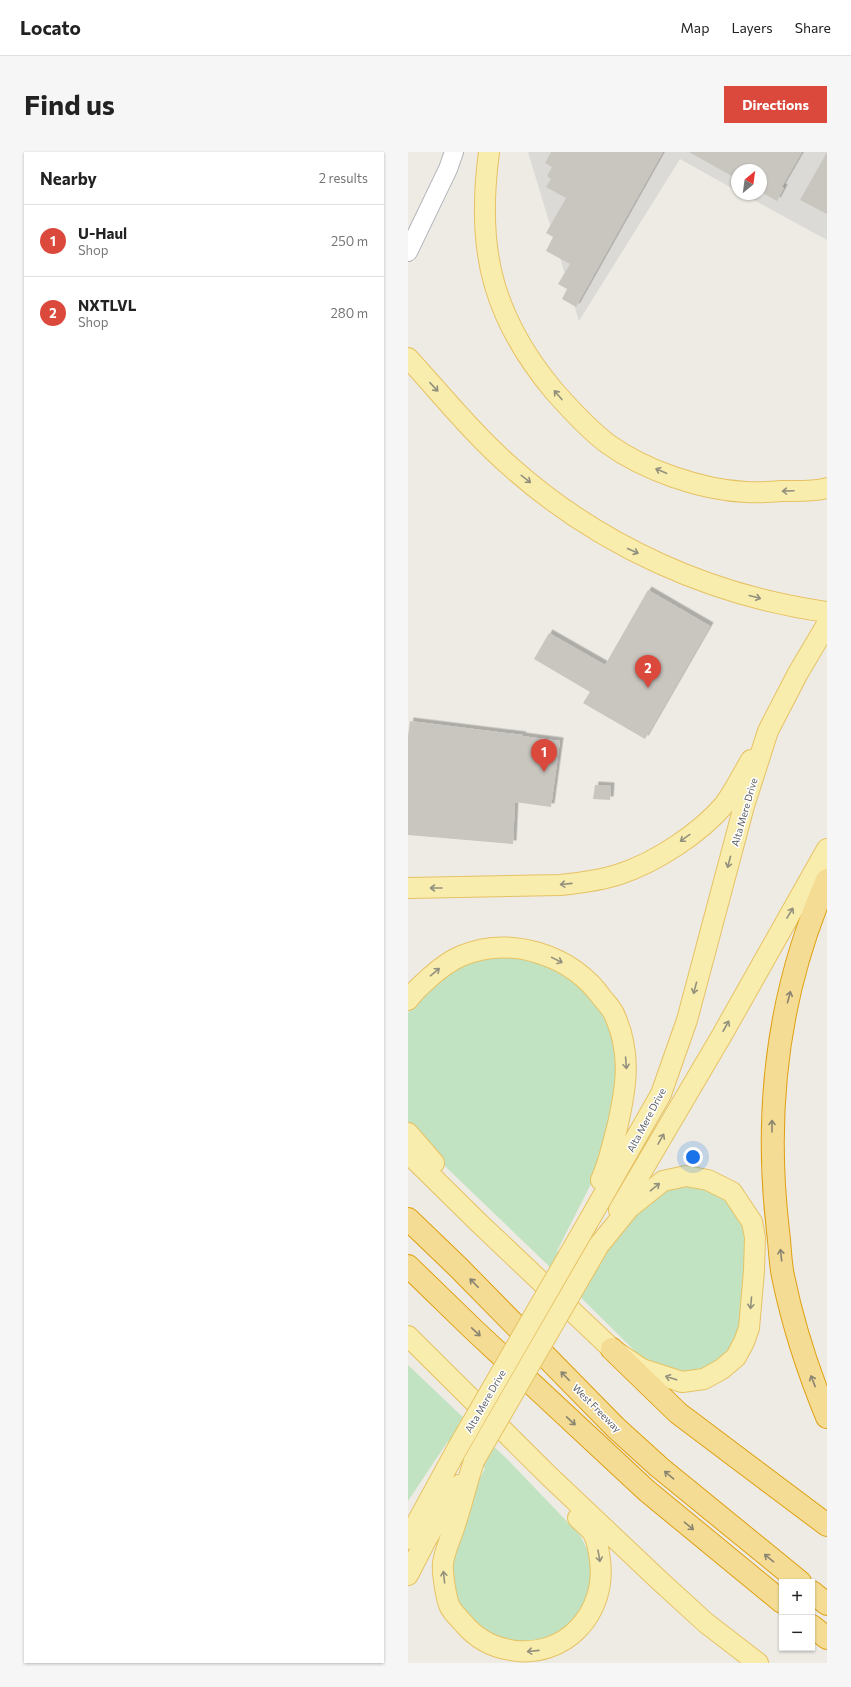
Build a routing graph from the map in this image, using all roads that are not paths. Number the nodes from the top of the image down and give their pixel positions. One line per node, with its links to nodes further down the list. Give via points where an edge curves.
1 (454, 152): 3 (main road)
2 (489, 152): 5 (main road, one-way to 2, via 745,492 708,487 672,476 636,460 608,444 571,411 523,349 508,321 495,286 488,252 484,209)
3 (408, 252)
4 (408, 358): 6 (main road, one-way to 6, via 512,469 574,517 620,545 692,578 793,607)
5 (827, 488)
6 (827, 612)
7 (827, 624): 8 (main road, Alta Mere Drive)
8 (768, 731): 11 (main road, one-way to 11, via 724,804 700,827 664,854 642,865 620,874 560,885); 16 (main road, Alta Mere Drive, one-way to 16, via 744,806 687,1020 661,1094)
9 (827, 849): 18 (main road, Alta Mere Drive, one-way to 9)
10 (827, 880): 24 (highway, one-way to 10, via 806,1364 783,1275 775,1207 772,1127 776,1074 787,1002 807,930)
11 (408, 888)
12 (408, 1000): 16 (main road, one-way to 16, via 413,992 439,969 461,956 484,949 513,947 555,959 585,976 596,989 615,1015 625,1048 626,1069 625,1092 608,1164 593,1197)
13 (408, 1133): 17 (main road, via 468,1200)
14 (408, 1153): 17 (main road)
15 (408, 1219): 32 (highway, West Freeway, one-way to 15, via 671,1477 616,1428)
16 (588, 1222): 25 (main road, Alta Mere Drive, bridge)
17 (479, 1224): 21 (main road)
18 (599, 1245): 21 (main road, one-way to 21, via 629,1208 663,1181 686,1176 708,1180 732,1192 752,1222 755,1236 749,1328 736,1358 704,1379 682,1382 642,1369); 26 (main road, Alta Mere Drive, bridge)
19 (408, 1266): 34 (highway, one-way to 34, via 641,1486)
20 (408, 1336): 23 (main road)
21 (612, 1349): 29 (highway, via 678,1413)
22 (408, 1351): 23 (main road, via 432,1372)
23 (455, 1382): 27 (main road)
24 (827, 1417)
25 (457, 1449): 28 (main road); 30 (main road, Alta Mere Drive)
26 (474, 1461): 27 (main road, one-way to 26, via 567,1507 593,1533 597,1546 601,1568 594,1605 578,1629 555,1645 532,1651 496,1647 470,1632 450,1608 444,1580 443,1563 447,1546); 31 (main road, Alta Mere Drive, via 427,1538)
27 (561, 1488): 38 (main road, via 706,1623)
28 (408, 1510)
29 (827, 1525)
30 (408, 1539)
31 (408, 1575)
32 (796, 1579)
33 (815, 1594): 35 (highway)
34 (779, 1600)
35 (827, 1604)
36 (815, 1628): 37 (highway)
37 (827, 1638)
38 (758, 1663)

